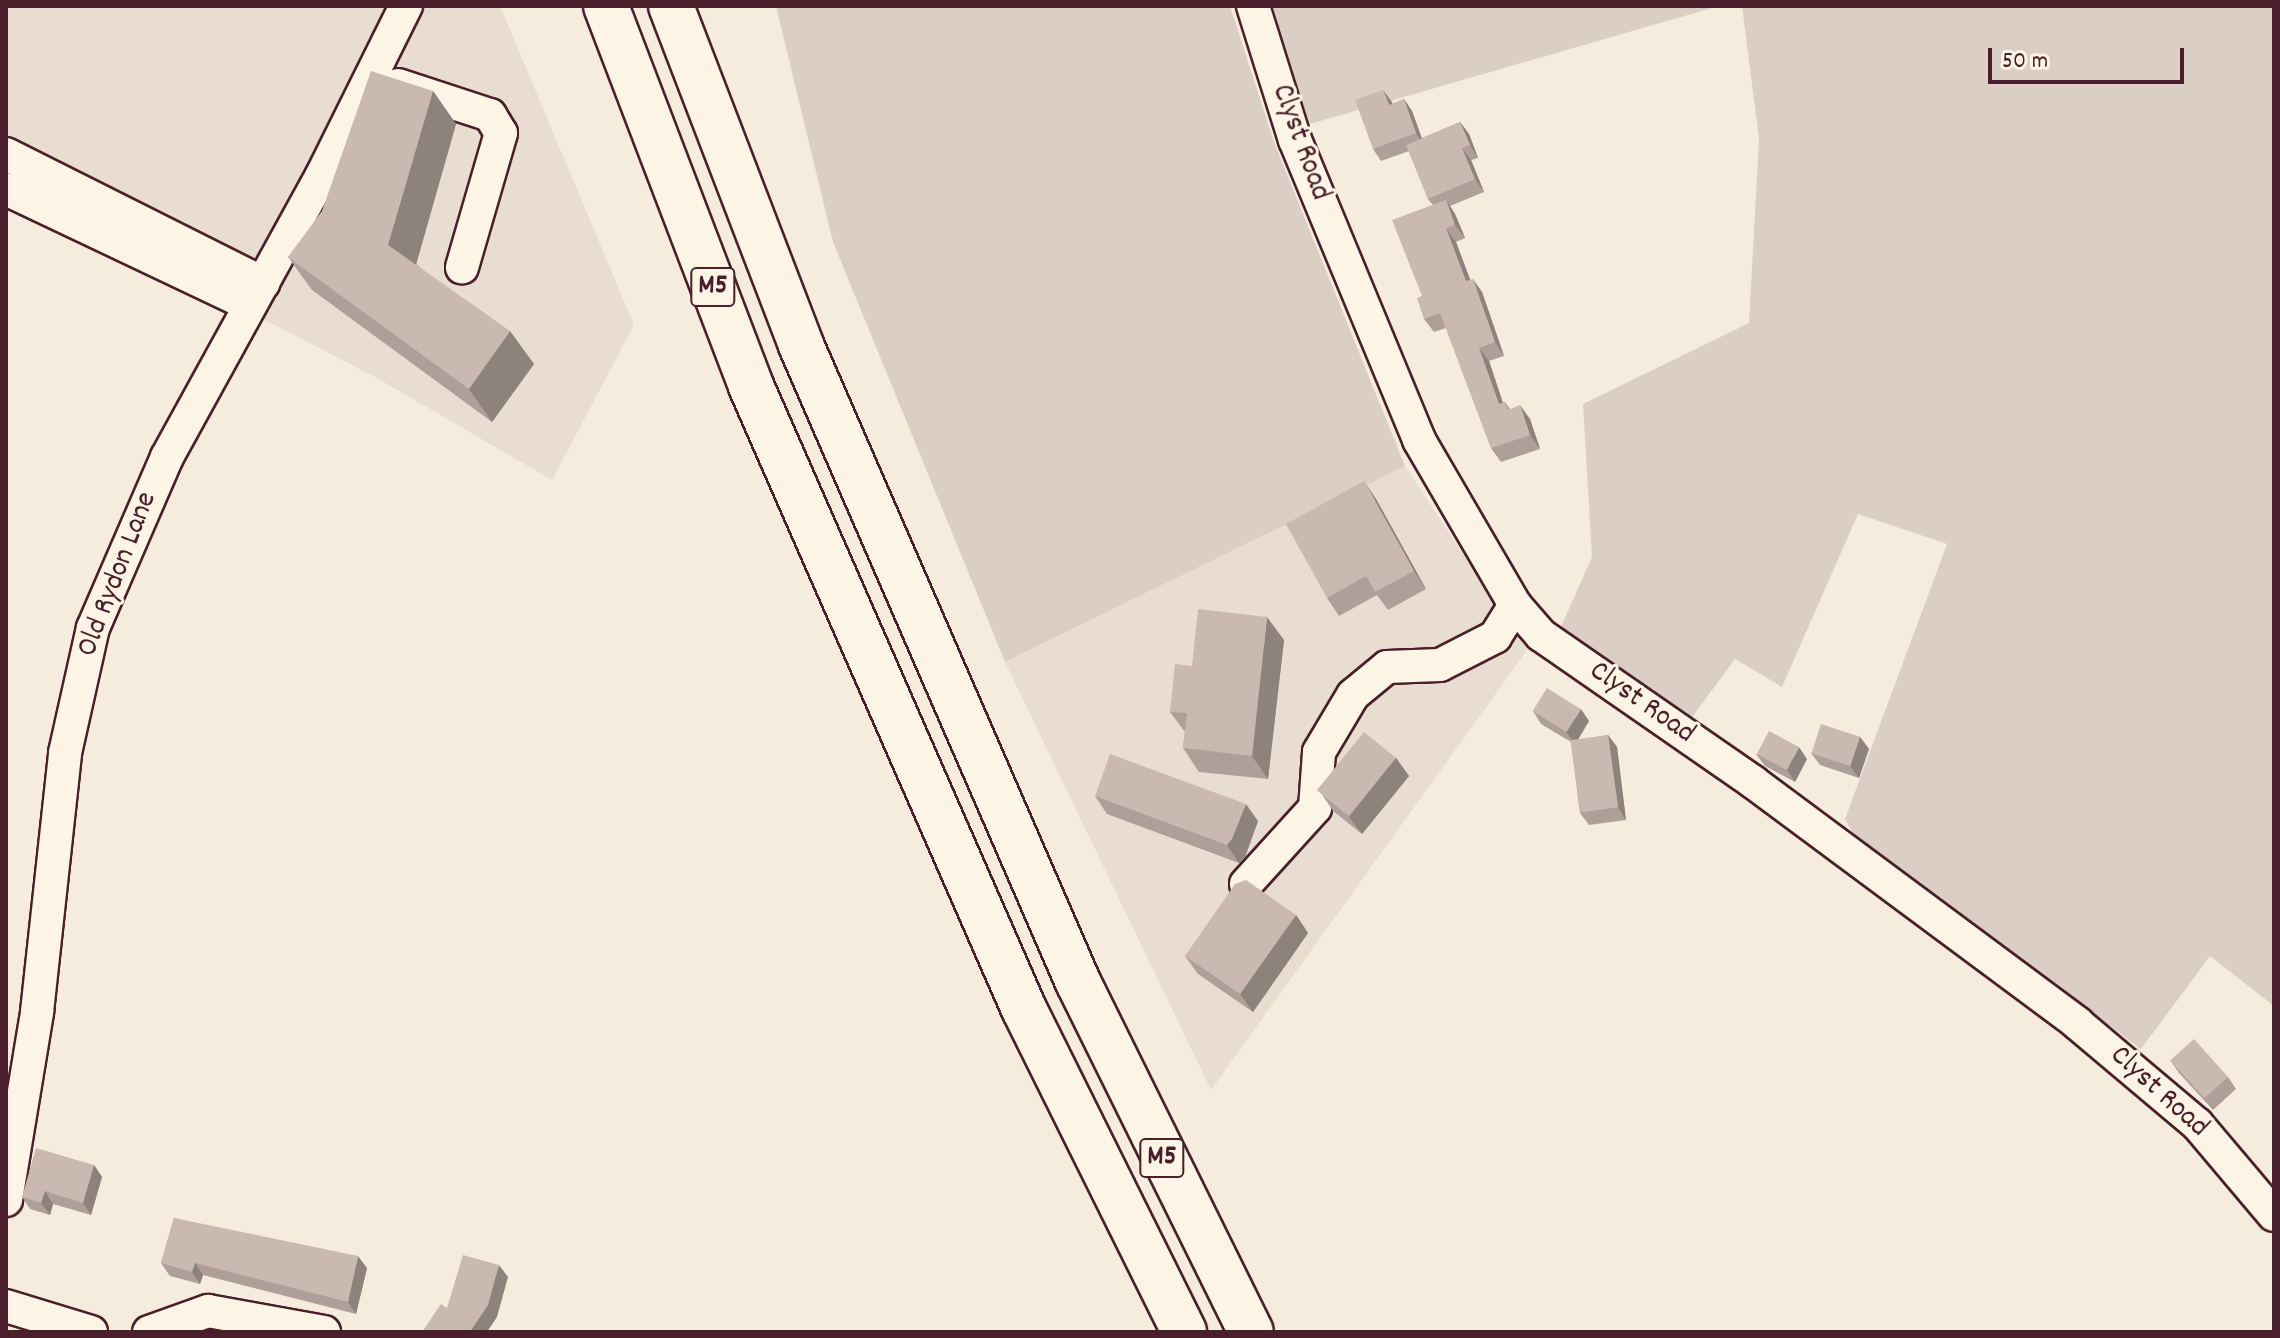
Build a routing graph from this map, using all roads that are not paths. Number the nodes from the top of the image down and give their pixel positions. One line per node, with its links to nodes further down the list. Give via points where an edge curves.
1 (406, 6): 5 (street, Old Rydon Lane)
2 (606, 6): 18 (highway, M5, via 751,386 1024,1009)
3 (671, 6): 19 (highway, M5, via 801,345 1078,982)
4 (1253, 6): 10 (street, Clyst Road, via 1295,140 1419,440)
5 (378, 64): 8 (street, via 387,81 490,115 501,133); 9 (street, Old Rydon Lane)
6 (6, 154): 9 (street)
7 (6, 189): 9 (street)
8 (462, 267)
9 (256, 294): 12 (street, Old Rydon Lane, via 143,506 93,628 65,753 57,852)
10 (1515, 605): 11 (street, via 1495,637 1440,665 1387,667 1353,695 1319,752 1315,808); 13 (street, Clyst Road, via 1541,635 1753,782 2157,1087 2197,1124)
11 (1246, 884)
12 (6, 1200)
13 (2274, 1215)
14 (6, 1306): 15 (street)
15 (91, 1332)
16 (149, 1332): 17 (street, via 208,1311)
17 (324, 1332)
18 (1184, 1332)
19 (1251, 1332)

